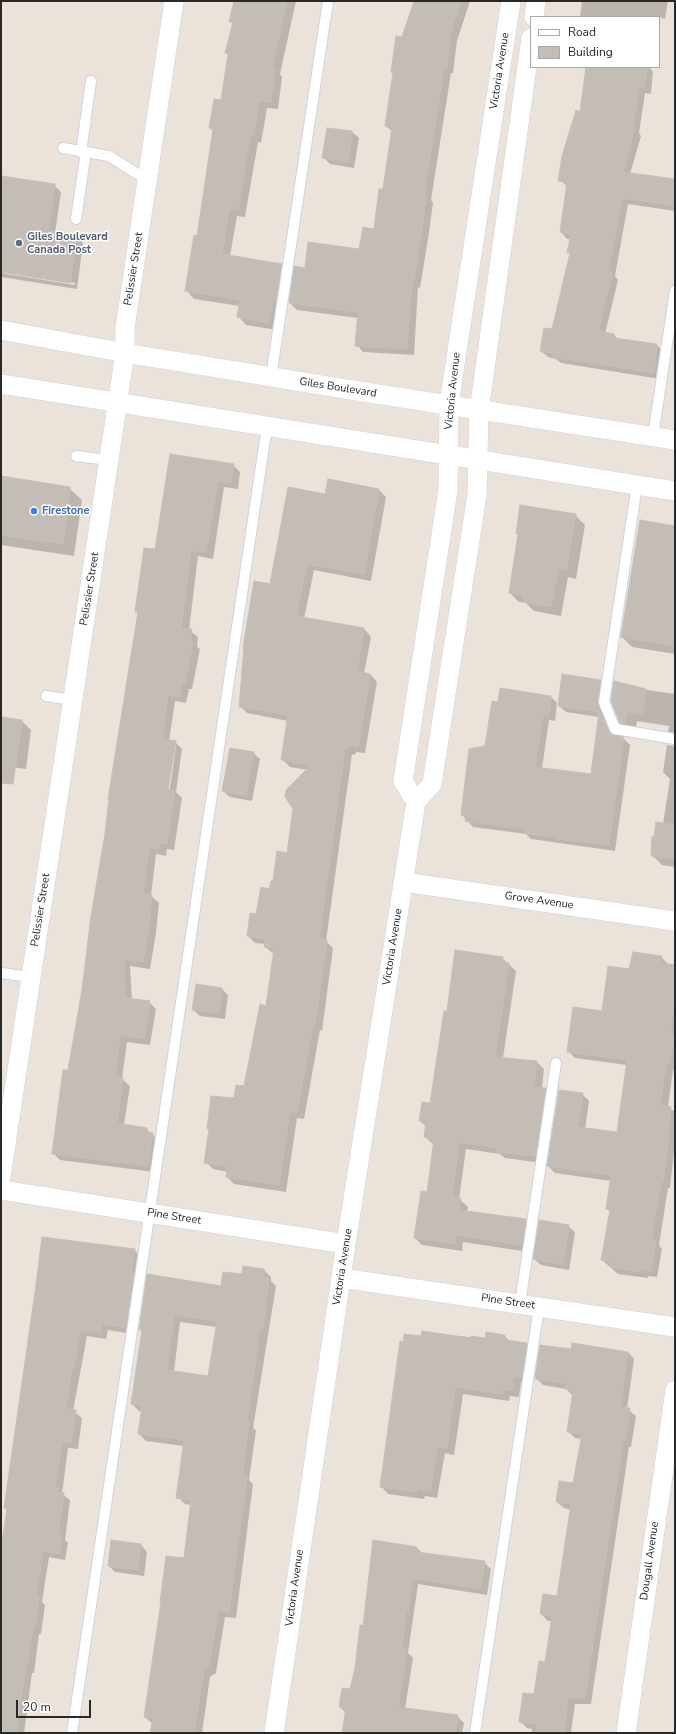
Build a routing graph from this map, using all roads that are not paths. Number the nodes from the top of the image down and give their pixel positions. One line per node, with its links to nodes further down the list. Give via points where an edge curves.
1 (174, 1): 10 (street, Pelissier Street)
2 (328, 1): 15 (lane)
3 (511, 1): 18 (street, Victoria Avenue)
4 (536, 1): 5 (street)
5 (534, 16)
6 (530, 45): 19 (street)
7 (91, 81): 9 (lane)
8 (64, 148): 9 (lane)
9 (84, 152): 10 (lane, via 110,156); 11 (lane)
10 (147, 180): 14 (street, Pelissier Street, via 125,328)
11 (76, 219)
12 (675, 291): 21 (lane)
13 (1, 330): 14 (street, Giles Boulevard)
14 (125, 353): 15 (street, Giles Boulevard); 17 (street, Pelissier Street)
15 (271, 377): 18 (street, Giles Boulevard)
16 (1, 384): 17 (street)
17 (118, 402): 20 (street); 26 (street, Pelissier Street)
18 (449, 406): 19 (street, Giles Boulevard); 23 (street, Victoria Avenue)
19 (479, 411): 21 (street, Giles Boulevard); 25 (street)
20 (267, 426): 23 (street); 40 (lane)
21 (653, 436): 22 (street, Giles Boulevard)
22 (675, 440)
23 (449, 455): 25 (street); 32 (street, Victoria Avenue, via 448,490 403,781)
24 (76, 456): 26 (lane)
25 (478, 459): 27 (street); 32 (street, via 477,496 432,784)
26 (109, 460): 30 (street, Pelissier Street)
27 (637, 485): 28 (street); 31 (lane, via 604,702 615,729)
28 (675, 491)
29 (46, 696): 30 (lane)
30 (73, 700): 36 (street, Pelissier Street)
31 (675, 739)
32 (416, 802): 33 (street, Victoria Avenue)
33 (403, 882): 34 (street, Grove Avenue); 41 (street, Victoria Avenue)
34 (675, 921)
35 (1, 973): 36 (lane)
36 (31, 977): 38 (street, Pelissier Street)
37 (556, 1062): 43 (lane)
38 (1, 1177)
39 (1, 1190): 40 (street, Pine Street)
40 (150, 1213): 41 (street, Pine Street); 47 (lane)
41 (346, 1244): 42 (street, Victoria Avenue)
42 (341, 1278): 43 (street, Pine Street); 48 (street, Victoria Avenue)
43 (520, 1304): 44 (street, Pine Street)
44 (539, 1307): 45 (street, Pine Street); 49 (lane)
45 (675, 1327)
46 (675, 1390): 50 (street, Dougall Avenue)
47 (72, 1733)
48 (274, 1733)
49 (475, 1733)
50 (626, 1733)

